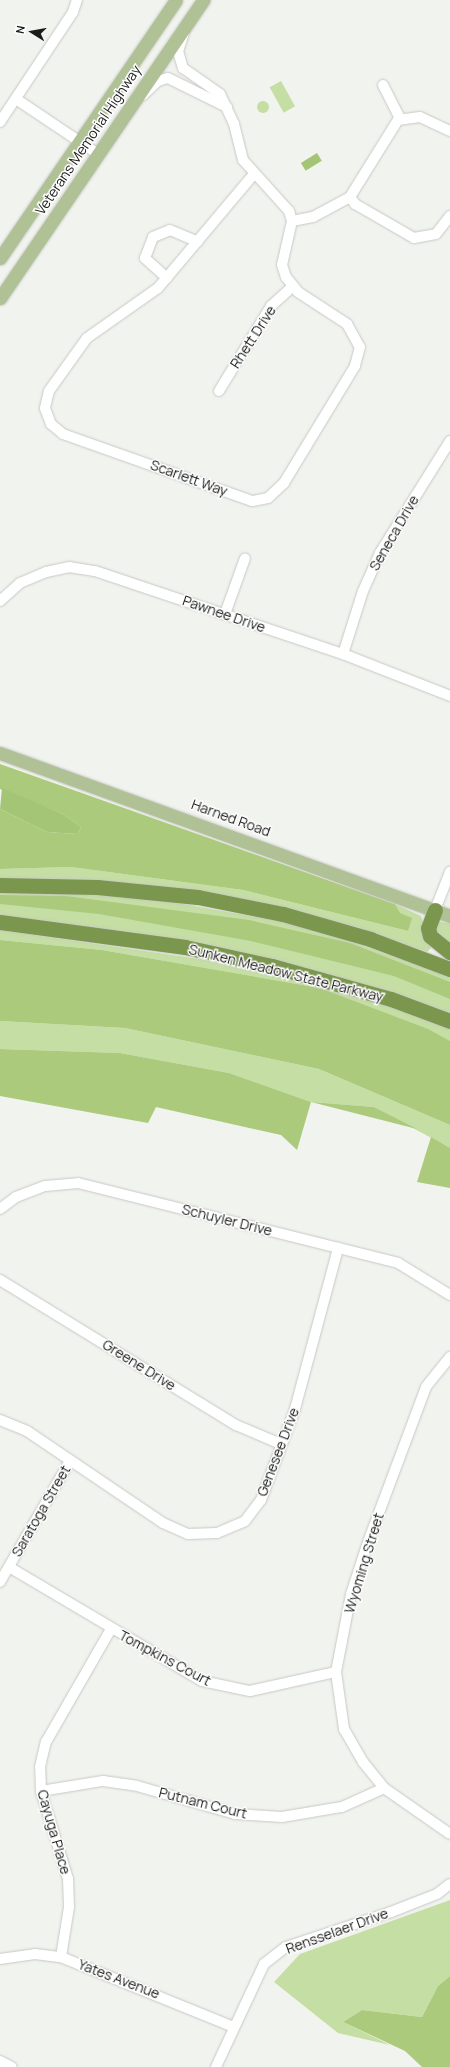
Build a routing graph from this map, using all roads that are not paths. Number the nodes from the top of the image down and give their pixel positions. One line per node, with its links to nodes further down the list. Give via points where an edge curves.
1 (77, 0): 6 (street)
2 (176, 0): 12 (main road, Veterans Memorial Highway)
3 (203, 0): 4 (main road, Veterans Memorial Highway)
4 (190, 18): 7 (street, via 178,52 179,61 188,72 220,94); 8 (main road, Veterans Memorial Highway)
5 (384, 85): 9 (street)
6 (16, 99): 10 (street); 12 (street)
7 (227, 107): 8 (street, via 168,78 158,80); 14 (street, via 239,150)
8 (123, 116): 13 (main road, Veterans Memorial Highway)
9 (400, 119): 11 (street, via 420,117); 15 (street, via 392,126)
10 (0, 122)
11 (450, 131)
12 (80, 142): 13 (street); 19 (main road, Veterans Memorial Highway)
13 (98, 154): 22 (main road, Veterans Memorial Highway)
14 (254, 174): 17 (street, via 285,204); 18 (street, Scarlett Way)
15 (350, 197): 16 (street, via 355,204 414,238 436,234); 17 (street, via 313,217)
16 (450, 216)
17 (292, 221): 21 (street, via 282,265)
18 (198, 242): 20 (street, Scarlett Way); 20 (street, via 170,230 153,237 145,258)
19 (0, 258)
20 (167, 278): 21 (street, Scarlett Way, via 148,298 103,324 87,338 49,391 45,408 48,418 67,436 252,500 268,498 284,483 360,355 354,330)
21 (292, 287): 23 (street, Rhett Drive, via 271,306)
22 (0, 298)
23 (219, 391)
24 (450, 441): 28 (street, Seneca Drive, via 380,553 363,591)
25 (245, 558): 27 (street)
26 (0, 601): 27 (street, Pawnee Drive, via 20,583 46,572 69,567 95,571)
27 (225, 614): 28 (street, Pawnee Drive)
28 (342, 654): 29 (street, Pawnee Drive)
29 (450, 696)
30 (0, 753): 33 (main road, Harned Road)
31 (450, 872): 33 (street)
32 (0, 885): 37 (highway, via 97,887 198,897 283,914 370,939)
33 (435, 910): 34 (main road, Harned Road); 36 (highway, via 428,928 430,936)
34 (450, 916)
35 (0, 922): 38 (highway, Sunken Meadow State Parkway, via 185,947 265,964 391,999)
36 (450, 952)
37 (450, 969)
38 (450, 1021)
39 (0, 1209): 40 (street, Schuyler Drive, via 16,1196 45,1186 78,1183)
40 (338, 1248): 42 (street, Schuyler Drive, via 398,1263); 45 (street, Genesee Drive, via 295,1409)
41 (0, 1280): 45 (street, Greene Drive, via 236,1425)
42 (450, 1295)
43 (450, 1356): 50 (street, Wyoming Street, via 426,1386 368,1542 351,1594)
44 (0, 1420): 46 (street, Genesee Drive, via 27,1431)
45 (281, 1444): 46 (street, Genesee Drive, via 261,1500 245,1521 217,1533 188,1534 164,1523)
46 (70, 1461): 47 (street, Saratoga Street)
47 (9, 1567): 48 (street, Saratoga Street); 49 (street, Tompkins Court)
48 (0, 1582)
49 (111, 1629): 50 (street, Tompkins Court, via 202,1681 225,1688 250,1691 278,1687); 52 (street, Cayuga Place, via 46,1742 40,1766)
50 (336, 1672): 51 (street, Wyoming Street, via 344,1729 363,1762)
51 (384, 1788): 52 (street, Putnam Court, via 342,1807 282,1817 235,1814 138,1786 103,1781); 53 (street, Wyoming Street)
52 (42, 1791): 55 (street, Cayuga Place, via 68,1879 69,1907)
53 (450, 1834)
54 (450, 1884): 57 (street, Rensselaer Drive, via 437,1894 391,1912 286,1948 264,1964)
55 (61, 1957): 56 (street, Yates Avenue, via 35,1954); 57 (street, Yates Avenue)
56 (0, 1959)
57 (233, 2027): 60 (street, Rensselaer Drive)
58 (0, 2062): 59 (street)
59 (12, 2067)
60 (216, 2067)

